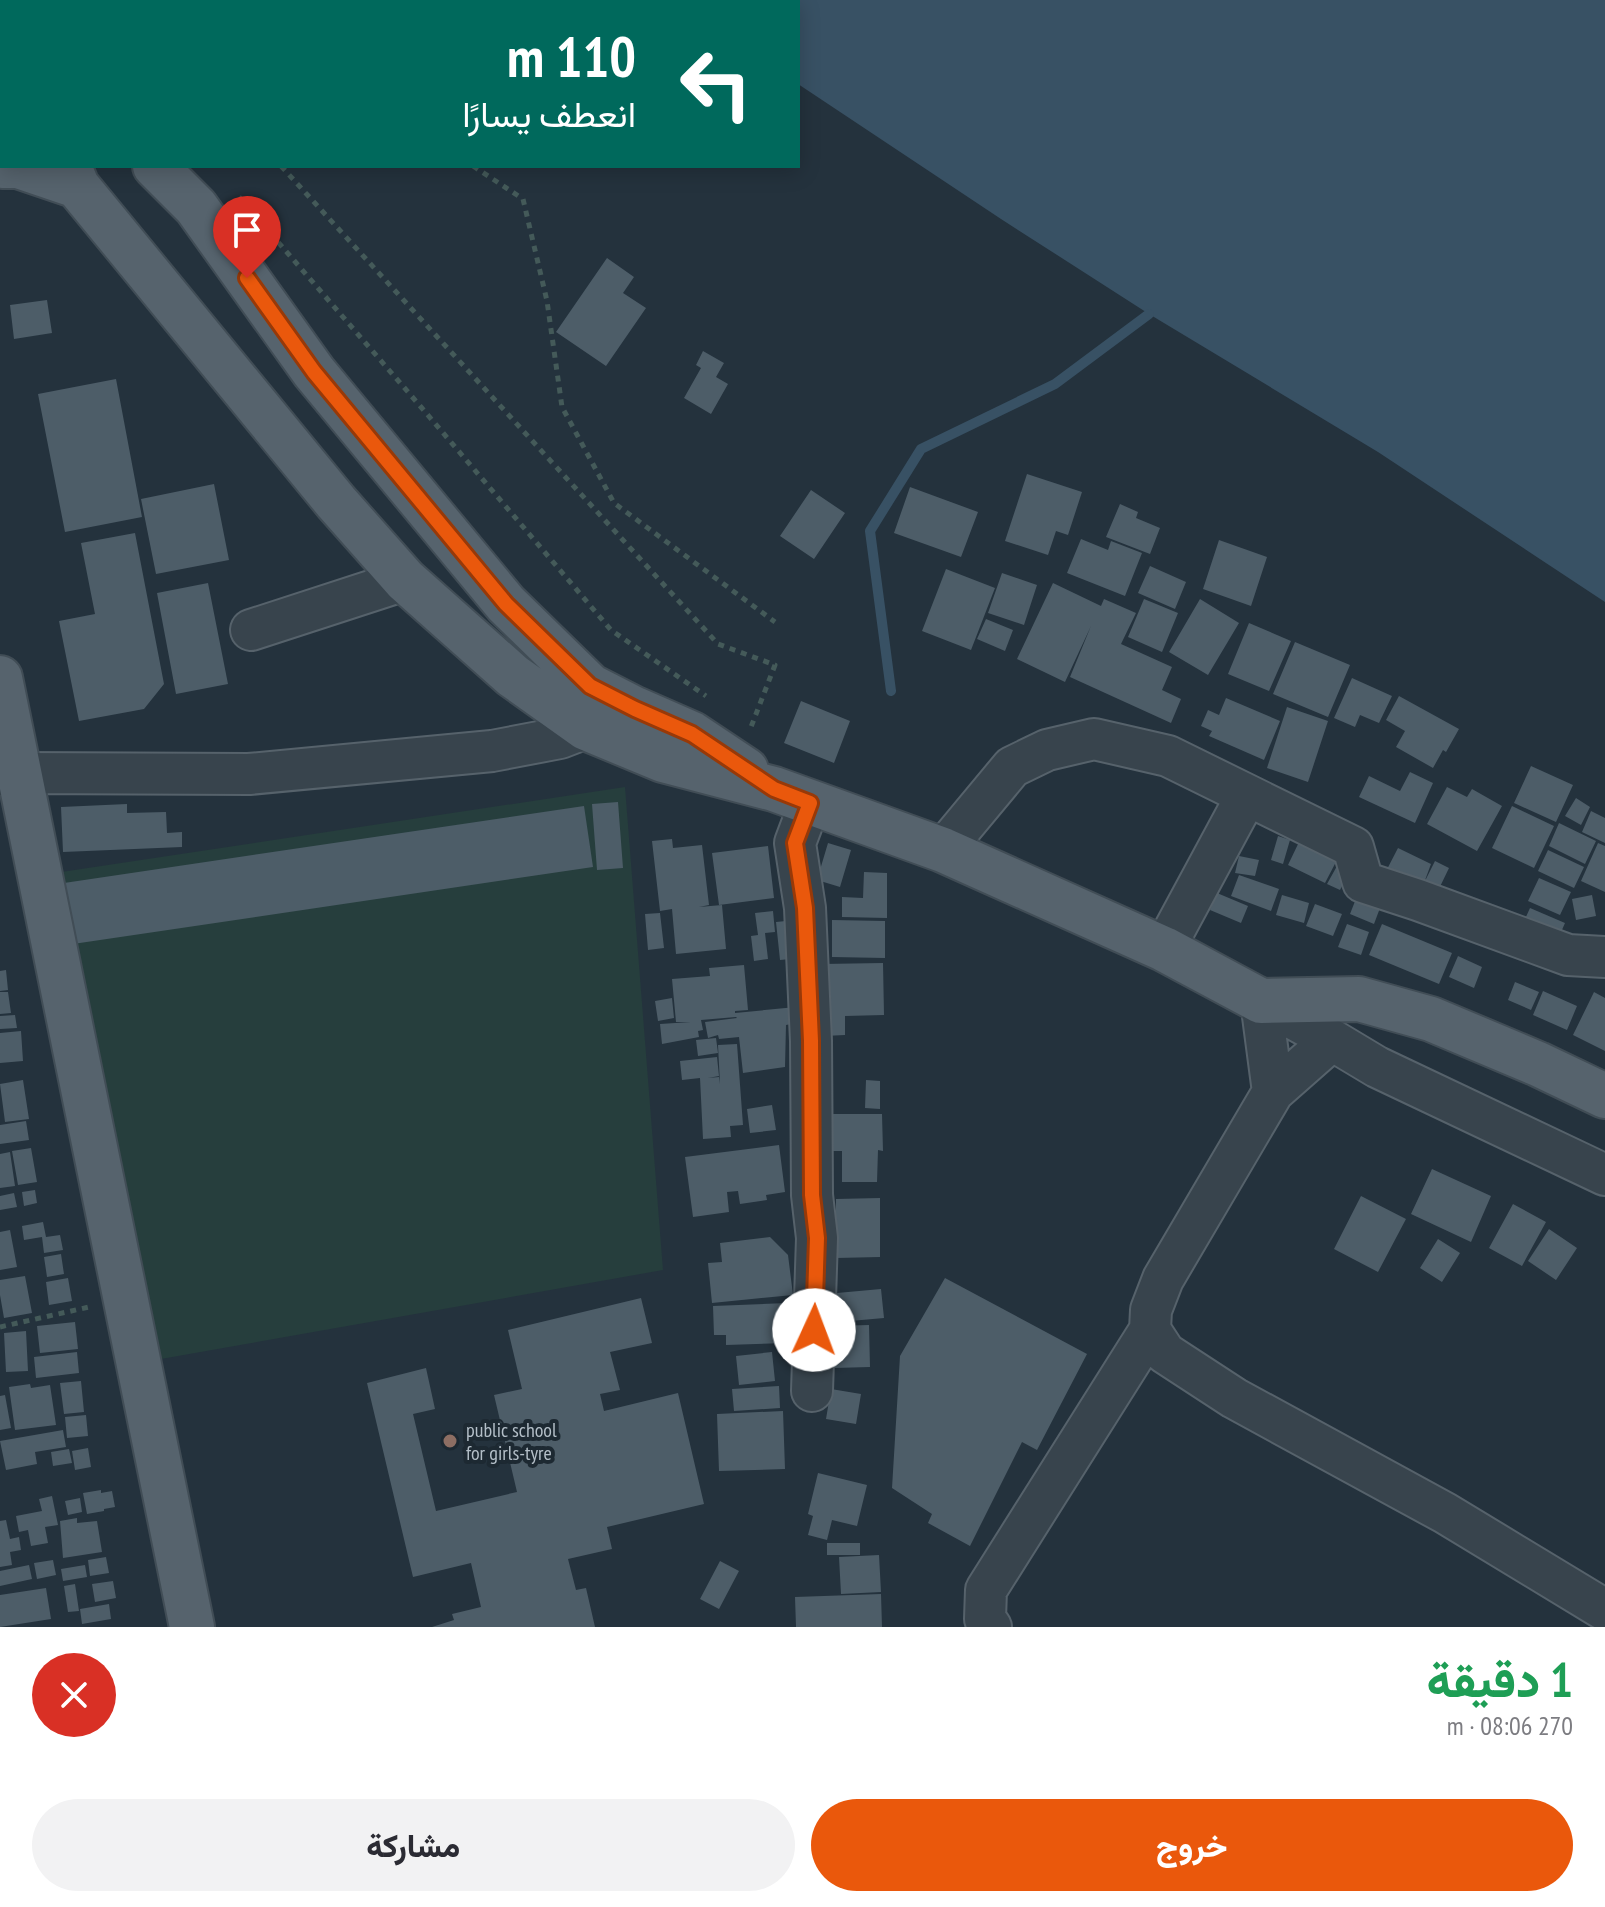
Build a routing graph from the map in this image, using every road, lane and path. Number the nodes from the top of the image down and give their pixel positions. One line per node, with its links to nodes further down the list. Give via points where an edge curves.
1 (29, 168): 5 (main road)
2 (157, 168): 16 (main road, via 196,207 314,372 506,604 590,686 692,734)
3 (283, 168): 12 (path, via 718,644 775,665 751,727)
4 (476, 168): 8 (path, via 523,199 547,301 562,407 614,503)
5 (73, 176): 7 (main road)
6 (233, 190): 11 (path, via 611,630)
7 (405, 580): 9 (street); 13 (main road, via 513,676)
8 (775, 622)
9 (251, 630)
10 (0, 678): 14 (main road)
11 (713, 700)
12 (738, 718)
13 (586, 728): 14 (street, via 492,751 249,774); 16 (main road, via 663,760)
14 (10, 774): 25 (main road)
15 (1247, 795): 17 (street, via 1168,756 1094,739 1047,750 1012,767); 18 (street); 19 (street, via 1353,847 1363,882 1568,955)
16 (792, 796): 17 (main road); 28 (street, via 805,908 811,1041 817,1238)
17 (943, 850): 18 (main road)
18 (1164, 949): 20 (main road)
19 (1605, 957)
20 (1261, 1001): 21 (street); 22 (street); 23 (main road, via 1359,999 1431,1019)
21 (1332, 1040): 22 (street); 24 (street, via 1377,1067)
22 (1273, 1092): 27 (street, via 1163,1279)
23 (1605, 1096)
24 (1605, 1175)
25 (125, 1299): 26 (path); 30 (main road)
26 (0, 1327)
27 (1150, 1330): 29 (street, via 1165,1353 1234,1398 1445,1513); 31 (street, via 986,1590 985,1619)
28 (812, 1391)
29 (1605, 1610)
30 (192, 1627)
31 (991, 1627)

